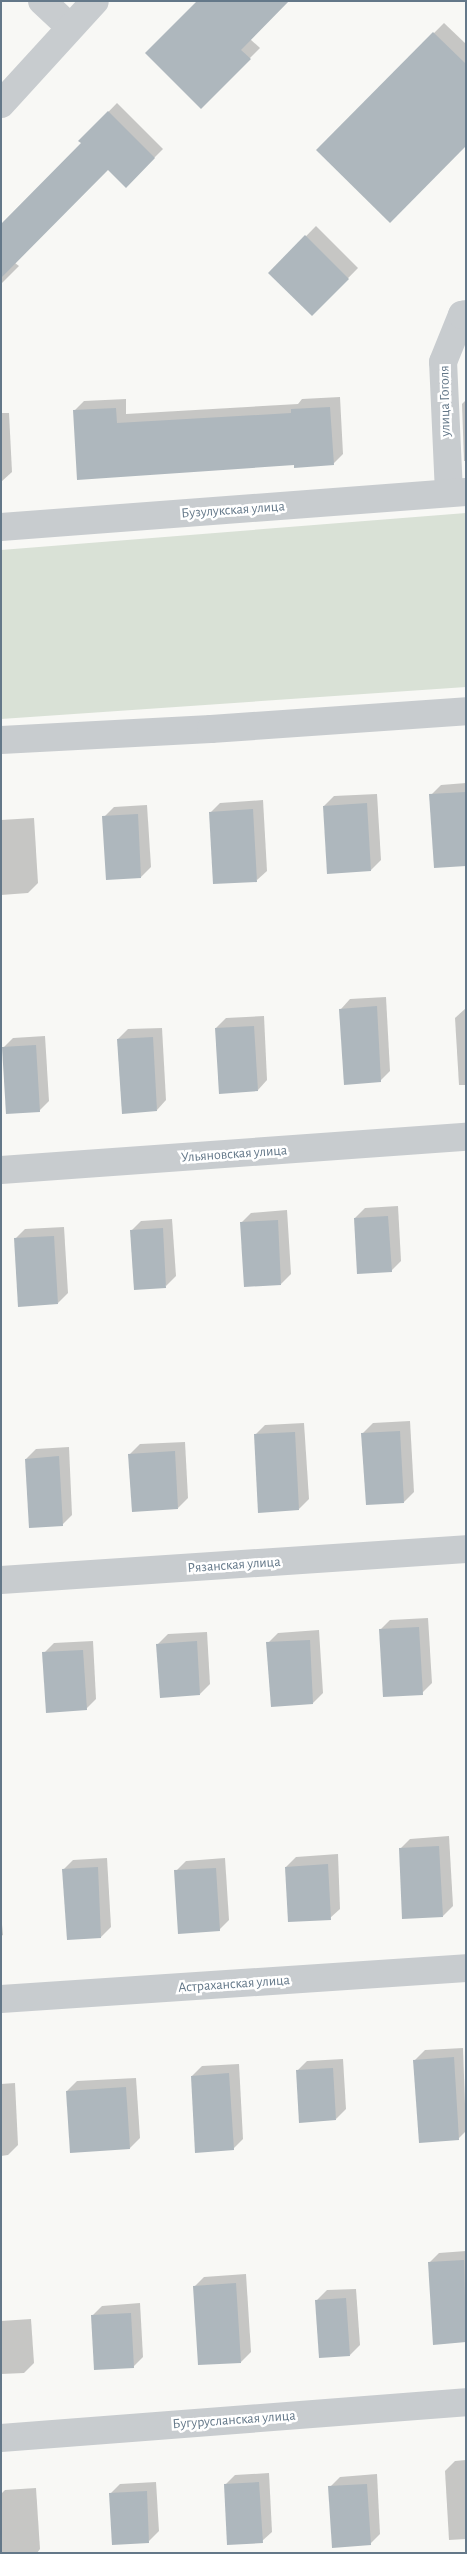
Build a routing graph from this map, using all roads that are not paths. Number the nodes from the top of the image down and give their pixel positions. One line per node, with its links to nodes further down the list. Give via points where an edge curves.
1 (42, 1): 3 (street)
2 (95, 1): 3 (street)
3 (70, 27): 4 (street)
4 (1, 104)
5 (466, 314): 6 (street, улица Гоголя, via 462,315 443,362)
6 (457, 493): 7 (street, Бузулукская улица)
7 (1, 527)
8 (466, 711): 9 (street)
9 (1, 740)
10 (466, 1137): 11 (street, Ульяновская улица)
11 (1, 1170)
12 (466, 1549): 13 (street, Рязанская улица)
13 (1, 1580)
14 (466, 1968): 15 (street, Астраханская улица)
15 (1, 1999)
16 (466, 2402): 17 (street, Бугурусланская улица)
17 (1, 2438)

